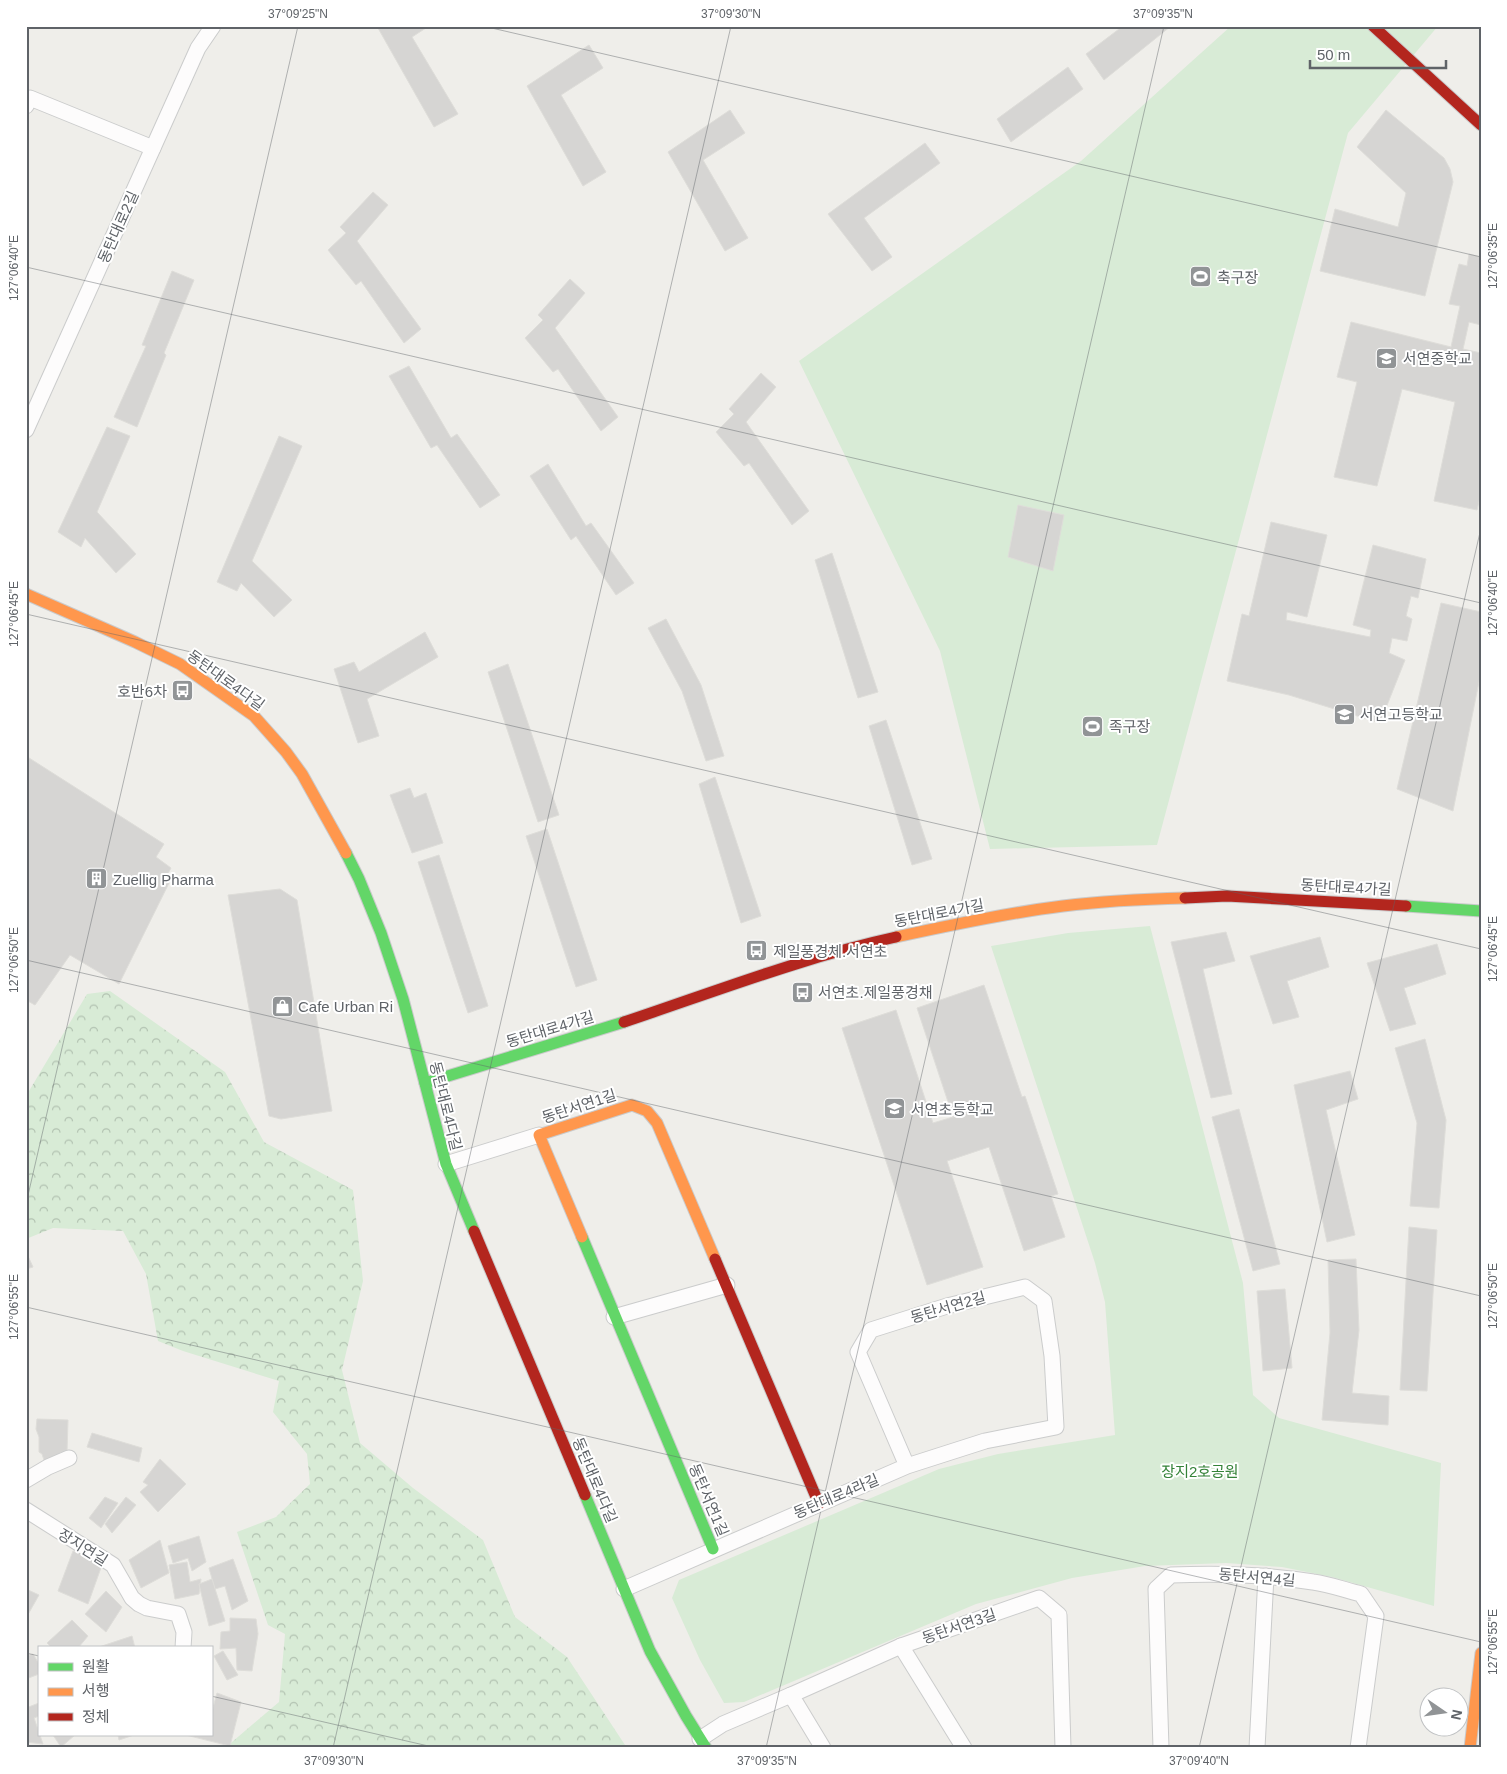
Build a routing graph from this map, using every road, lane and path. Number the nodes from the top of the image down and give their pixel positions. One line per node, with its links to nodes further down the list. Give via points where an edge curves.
1 (213, 26): 5 (street, 동탄대로2길, via 198,48)
2 (1373, 26): 4 (street)
3 (26, 106): 5 (street, via 30,98)
4 (1481, 125)
5 (153, 148): 6 (street, 동탄대로2길)
6 (26, 430)
7 (26, 594): 9 (street, 동탄대로4다길, via 180,664 254,716 286,752 337,834 359,879 403,999)
8 (1481, 911): 9 (street, 동탄대로4가길, via 1227,896 1062,906 954,924 858,945)
9 (424, 1083): 11 (street, 동탄대로4다길)
10 (539, 1135): 11 (street); 12 (street, 동탄서연1길, via 632,1104 647,1112 657,1122); 13 (street, 동탄서연1길)
11 (446, 1164): 22 (street, 동탄대로4다길)
12 (727, 1285): 13 (street); 18 (street, 동탄서연1길)
13 (614, 1318): 20 (street, 동탄서연1길)
14 (1056, 1427): 16 (street, 동탄대로4라길, via 985,1441); 16 (street, 동탄서연2길, via 1052,1356 1044,1301 1025,1287 947,1306 871,1330 858,1352)
15 (69, 1458): 17 (street)
16 (907, 1466): 18 (street, 동탄대로4라길)
17 (26, 1480)
18 (820, 1504): 20 (street, 동탄대로4라길)
19 (26, 1510): 23 (street, 장지연길, via 113,1564 132,1598 139,1604 178,1614 184,1632)
20 (713, 1549): 22 (street, 동탄대로4라길)
21 (1266, 1576): 31 (street, 동탄서연4길, via 1220,1573 1172,1575 1156,1590); 32 (street); 33 (street, 동탄서연4길, via 1314,1582 1361,1594 1376,1616)
22 (624, 1589): 27 (street, 동탄대로4다길, via 650,1650)
23 (183, 1646)
24 (901, 1646): 26 (street, 동탄서연3길); 29 (street); 30 (street, 동탄서연3길, via 1039,1598 1059,1615)
25 (1481, 1652): 34 (street)
26 (790, 1695): 27 (street, 동탄서연3길, via 723,1724); 28 (street)
27 (703, 1743)
28 (823, 1748)
29 (964, 1748)
30 (1063, 1748)
31 (1161, 1748)
32 (1257, 1748)
33 (1358, 1748)
34 (1470, 1748)

